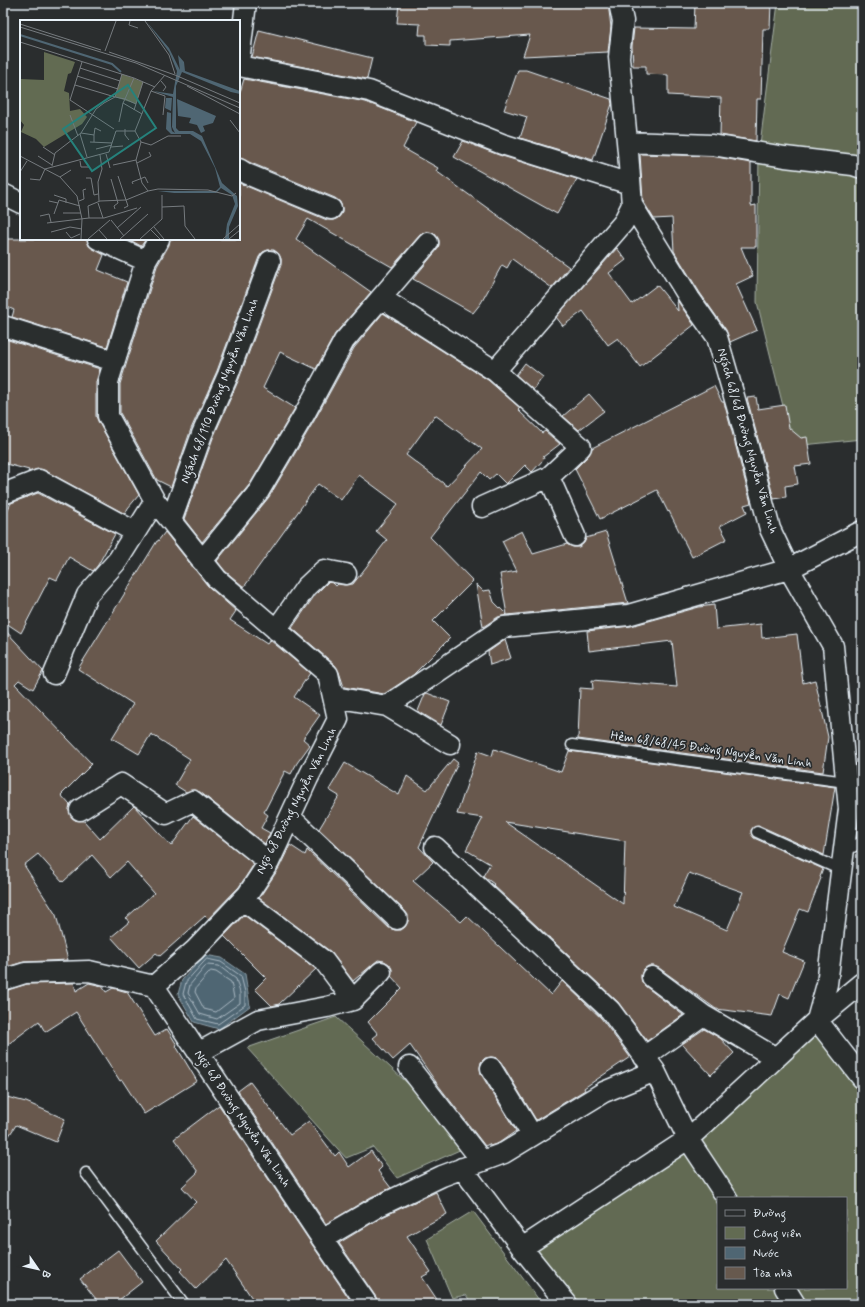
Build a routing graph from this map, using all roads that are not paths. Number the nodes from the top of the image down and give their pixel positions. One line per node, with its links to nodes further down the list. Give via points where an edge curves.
1 (246, 3): 3 (street)
2 (619, 3): 5 (street, via 623,21 619,57)
3 (240, 54)
4 (240, 66): 8 (street, via 369,91 502,144)
5 (627, 142): 6 (street, via 712,145); 8 (street)
6 (862, 168)
7 (240, 170): 12 (street)
8 (630, 184): 11 (street)
9 (3, 194): 10 (street)
10 (20, 202)
11 (632, 205): 21 (street, via 623,223); 31 (street, Ngách 68/68 Đường Nguyễn Văn Linh, via 690,300 717,337 770,529)
12 (331, 209)
13 (100, 240): 16 (street)
14 (158, 240): 16 (street, Ngõ 68 Đường Nguyễn Văn Linh)
15 (428, 243): 18 (street)
16 (146, 261): 20 (street, Ngõ 68 Đường Nguyễn Văn Linh)
17 (270, 261): 26 (street, Ngách 68/110 Đường Nguyễn Văn Linh)
18 (381, 298): 21 (street); 30 (street, via 344,341 259,491)
19 (3, 326): 20 (street)
20 (114, 361): 24 (street, Ngõ 68 Đường Nguyễn Văn Linh, via 108,382 108,416)
21 (495, 371): 22 (street, via 581,448)
22 (549, 476): 25 (street); 29 (street)
23 (3, 494): 28 (street, via 39,480)
24 (155, 501): 26 (street, Ngõ 68 Đường Nguyễn Văn Linh); 28 (street)
25 (482, 507)
26 (171, 521): 30 (street, Ngõ 68 Đường Nguyễn Văn Linh)
27 (862, 531): 31 (street)
28 (136, 532): 34 (street, via 118,560 87,595)
29 (575, 536)
30 (202, 561): 33 (street, Ngõ 68 Đường Nguyễn Văn Linh, via 217,579)
31 (789, 569): 36 (street, via 628,615 504,627); 39 (street, Ngách 68/68 Đường Nguyễn Văn Linh, via 832,646)
32 (346, 574): 33 (street, via 324,570 306,587)
33 (276, 630): 35 (street, Ngõ 68 Đường Nguyễn Văn Linh, via 328,674)
34 (54, 674)
35 (334, 698): 36 (street); 41 (street, Ngõ 68 Đường Nguyễn Văn Linh, via 338,719)
36 (387, 706): 37 (street)
37 (450, 744)
38 (572, 745): 39 (lane, Hẻm 68/68/45 Đường Nguyễn Văn Linh)
39 (846, 782): 45 (street, Ngách 68/68 Đường Nguyễn Văn Linh, via 849,809)
40 (80, 810): 46 (street, via 121,784 166,814 193,801)
41 (290, 817): 46 (street, Ngõ 68 Đường Nguyễn Văn Linh); 48 (street)
42 (757, 832): 45 (lane)
43 (862, 842): 45 (lane)
44 (436, 847): 59 (street, via 610,1010)
45 (842, 861): 56 (street, Ngách 68/68 Đường Nguyễn Văn Linh, via 827,984)
46 (269, 862): 47 (street, Ngõ 68 Đường Nguyễn Văn Linh)
47 (243, 900): 53 (street, Ngõ 68 Đường Nguyễn Văn Linh, via 195,950); 54 (street, via 324,961)
48 (397, 919)
49 (381, 972): 54 (street)
50 (652, 977): 55 (street)
51 (3, 980): 53 (street, via 25,973 89,971)
52 (862, 983): 56 (street)
53 (154, 986): 57 (street, Ngõ 68 Đường Nguyễn Văn Linh)
54 (353, 1000): 57 (street, via 258,1020)
55 (703, 1015): 58 (street); 59 (street)
56 (817, 1020): 58 (street); 62 (street)
57 (198, 1053): 69 (street, Ngõ 68 Đường Nguyễn Văn Linh)
58 (776, 1058): 64 (street)
59 (649, 1064): 63 (street); 64 (street)
60 (409, 1067): 65 (street)
61 (491, 1068): 63 (street)
62 (862, 1078)
63 (532, 1135): 65 (street, via 504,1153)
64 (688, 1139): 68 (street); 70 (street)
65 (482, 1161): 66 (street)
66 (462, 1168): 69 (street, via 377,1207); 70 (street)
67 (86, 1173): 72 (lane)
68 (726, 1197)
69 (322, 1239): 73 (street, Ngõ 68 Đường Nguyễn Văn Linh)
70 (522, 1248): 74 (street)
71 (786, 1289): 75 (street)
72 (184, 1304)
73 (367, 1304)
74 (567, 1304)
75 (795, 1304)

